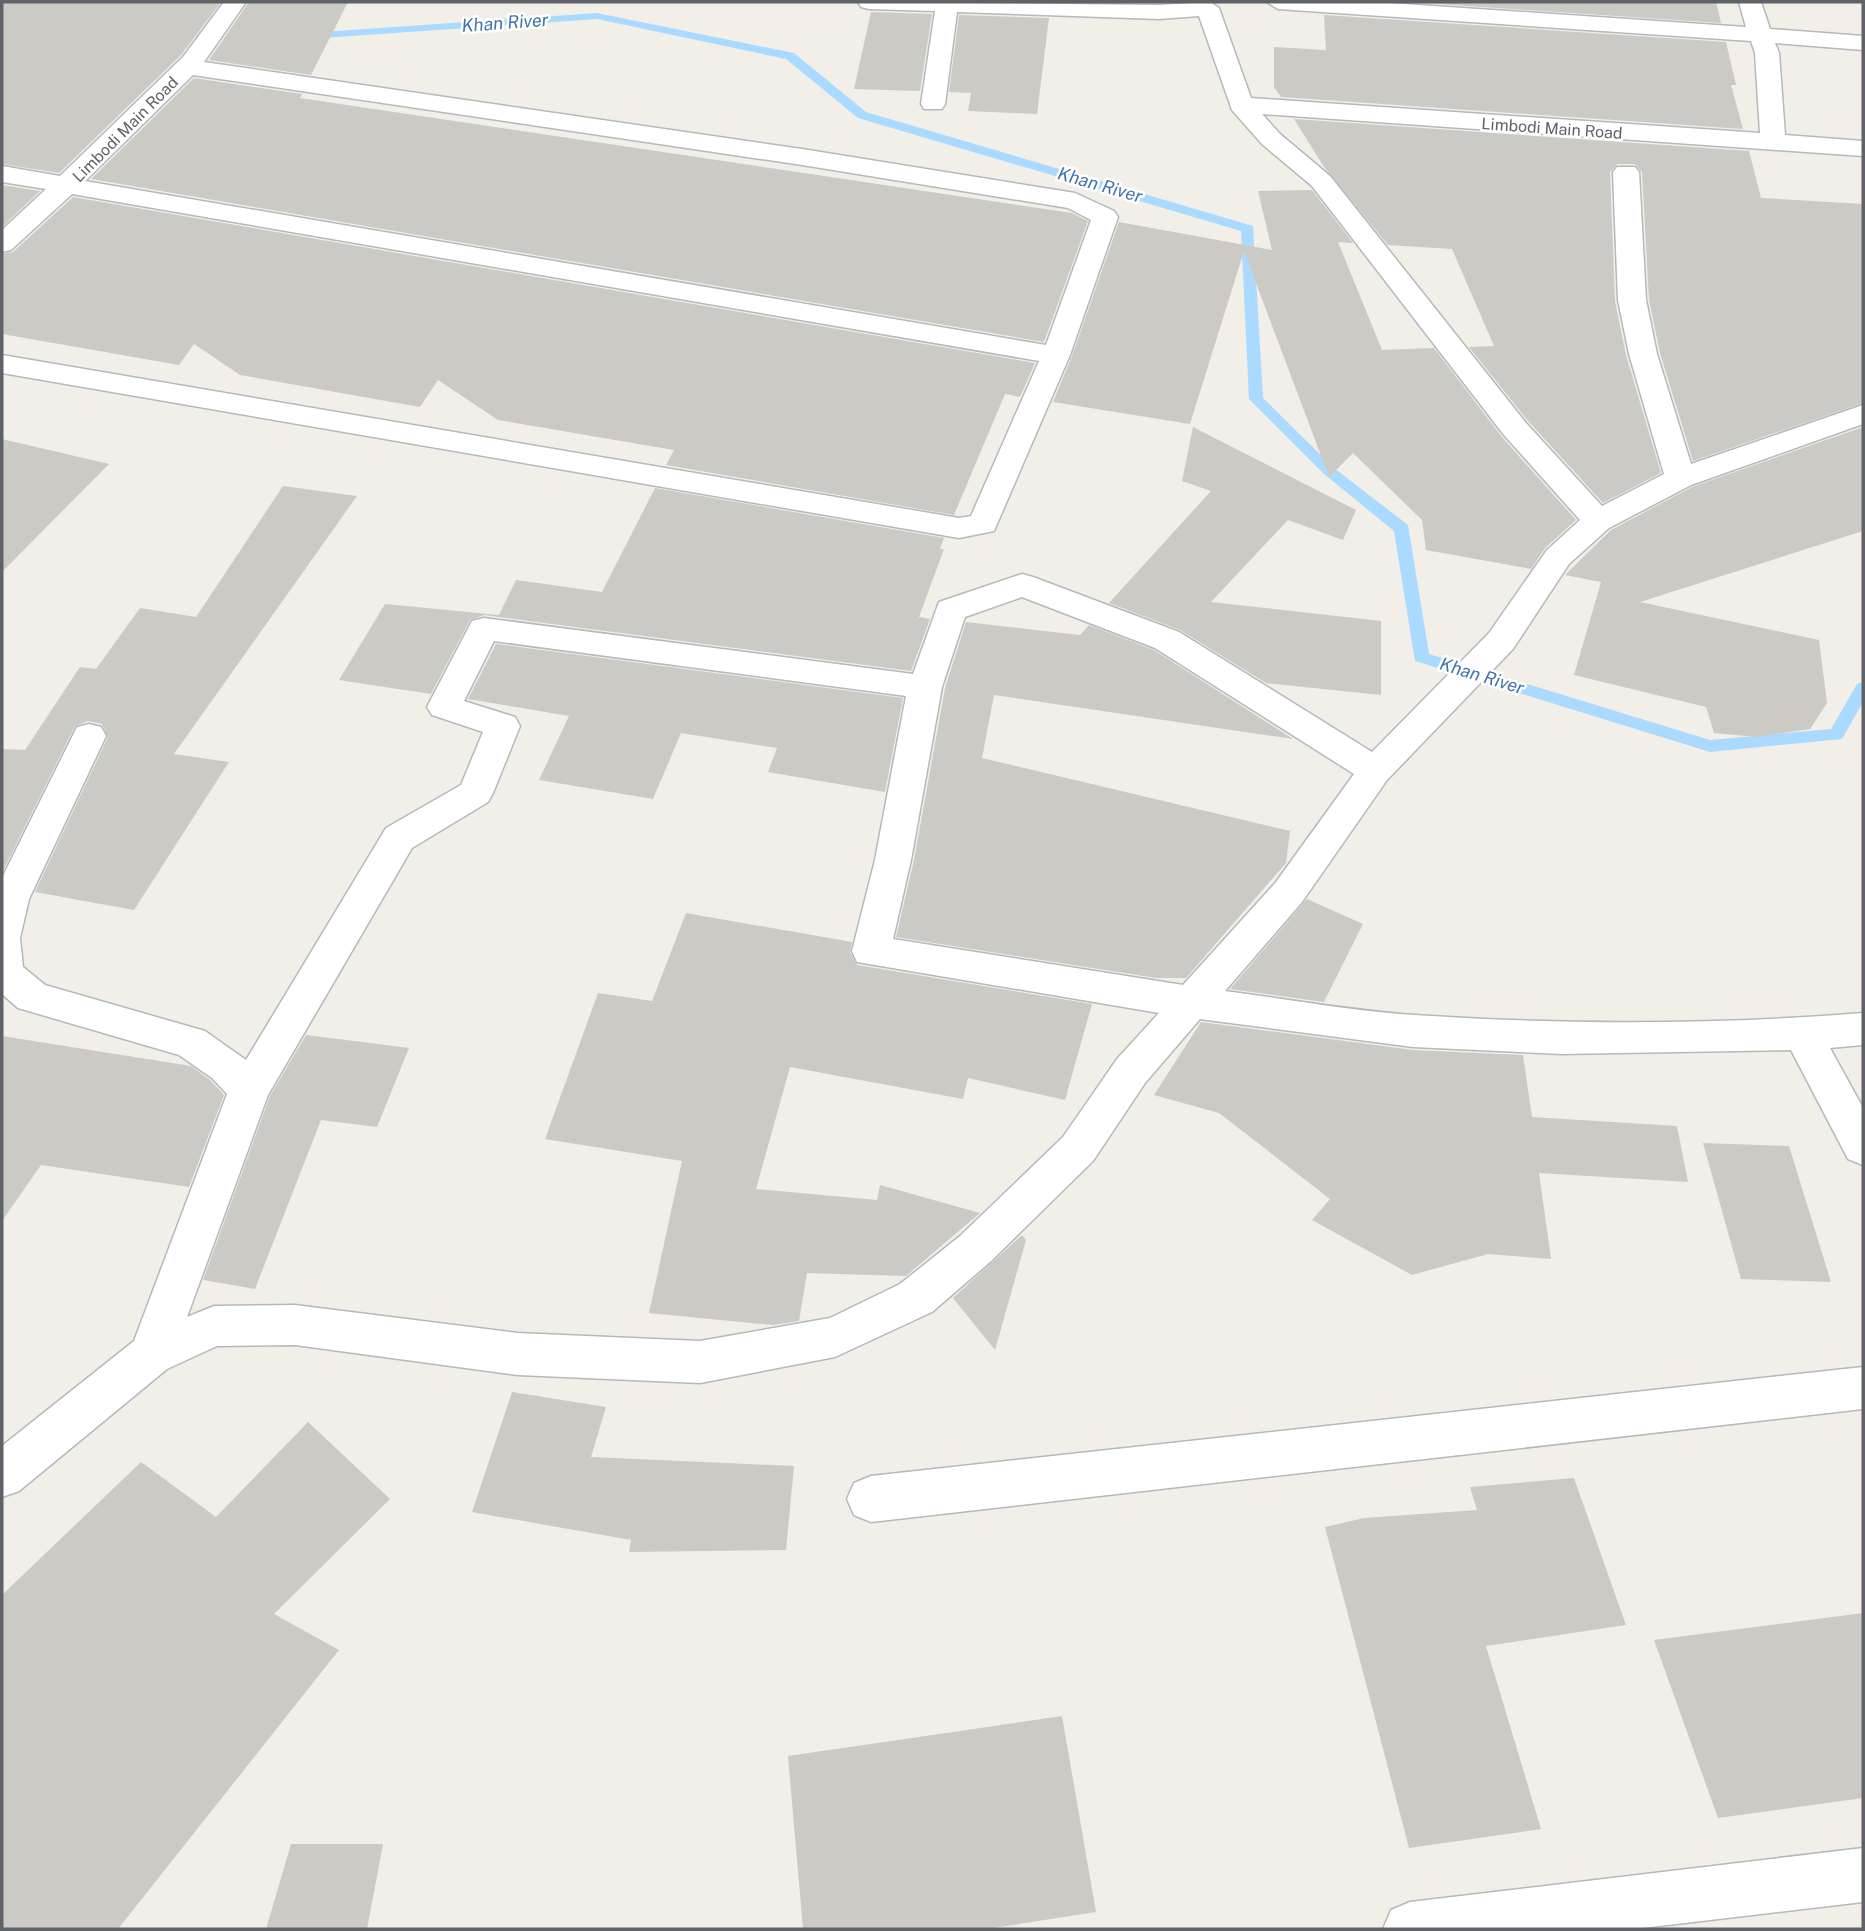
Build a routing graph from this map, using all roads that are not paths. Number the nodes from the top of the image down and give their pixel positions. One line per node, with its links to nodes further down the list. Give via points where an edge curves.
1 (235, 2): 9 (street, Limbodi Main Road, via 218,33)
2 (869, 2): 5 (street)
3 (1278, 2): 7 (street)
4 (1750, 2): 7 (street)
5 (947, 4): 6 (street, via 1159,12); 10 (street)
6 (1203, 7): 11 (street)
7 (1760, 35): 8 (street); 12 (street, via 1767,53)
8 (1863, 43)
9 (190, 64): 16 (street, Limbodi Main Road); 18 (street, via 1075,201 1105,217)
10 (933, 104)
11 (1241, 105): 12 (street, Limbodi Main Road); 22 (street, via 1271,139 1321,181 1515,429)
12 (1773, 143): 13 (street, Limbodi Main Road)
13 (1863, 148)
14 (1626, 172): 21 (street, via 1632,300)
15 (2, 174): 16 (street)
16 (69, 184): 17 (street, Limbodi Main Road); 18 (street)
17 (2, 244)
18 (1056, 355): 19 (street, via 984,524 959,528)
19 (2, 364)
20 (1863, 414): 21 (street)
21 (1680, 478): 22 (street)
22 (1598, 521): 25 (street, via 1558,557 1501,640)
23 (925, 687): 25 (street, via 951,610 1022,585 1167,640); 27 (street, via 871,951); 30 (street, via 484,629 444,707 503,726 475,793 399,838)
24 (89, 736): 26 (street, via 10,899)
25 (1375, 771): 27 (street, via 1289,892)
26 (2, 957): 30 (street, via 32,997 191,1042 226,1066)
27 (1189, 1002): 29 (street, via 1413,1031 1560,1038); 32 (street, via 1131,1071 1078,1149 975,1249 916,1298 835,1337 700,1362 518,1354 295,1325 214,1326)
28 (1863, 1028): 29 (street)
29 (1802, 1034): 31 (street)
30 (249, 1090): 32 (street)
31 (1863, 1147)
32 (151, 1354): 34 (street)
33 (1863, 1388): 35 (street)
34 (2, 1475)
35 (871, 1499)
36 (1863, 1875): 37 (street)
37 (1410, 1929)

